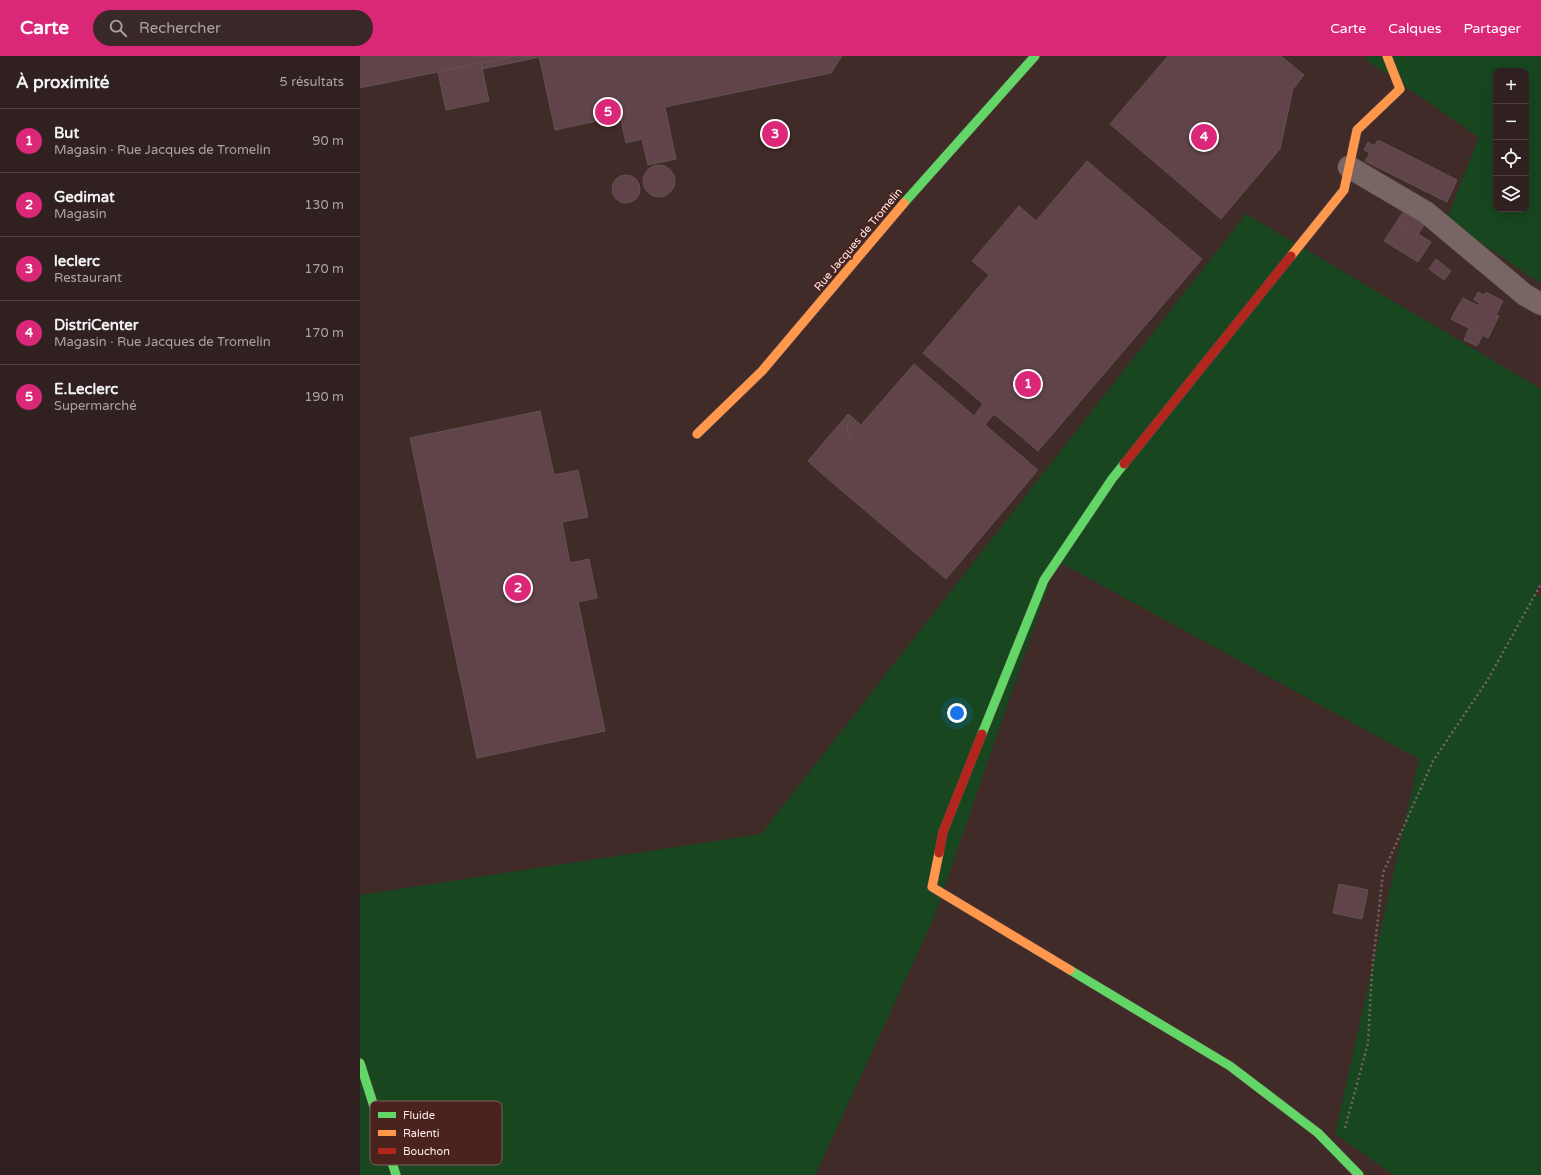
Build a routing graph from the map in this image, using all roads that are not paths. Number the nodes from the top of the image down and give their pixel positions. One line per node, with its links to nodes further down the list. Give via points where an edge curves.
1 (1035, 56): 5 (street, Rue Jacques de Tromelin, via 934,168 762,371)
2 (1387, 56): 3 (street, via 1400,88 1357,130)
3 (1349, 167): 4 (street, via 1427,213 1524,295); 10 (street, via 1344,190 1112,479 1044,580 943,832 932,887 1230,1066 1318,1133)
4 (1541, 304)
5 (697, 434)
6 (360, 1063): 7 (street)
7 (372, 1101)
8 (393, 1165): 9 (street)
9 (396, 1175)
10 (1359, 1175)

